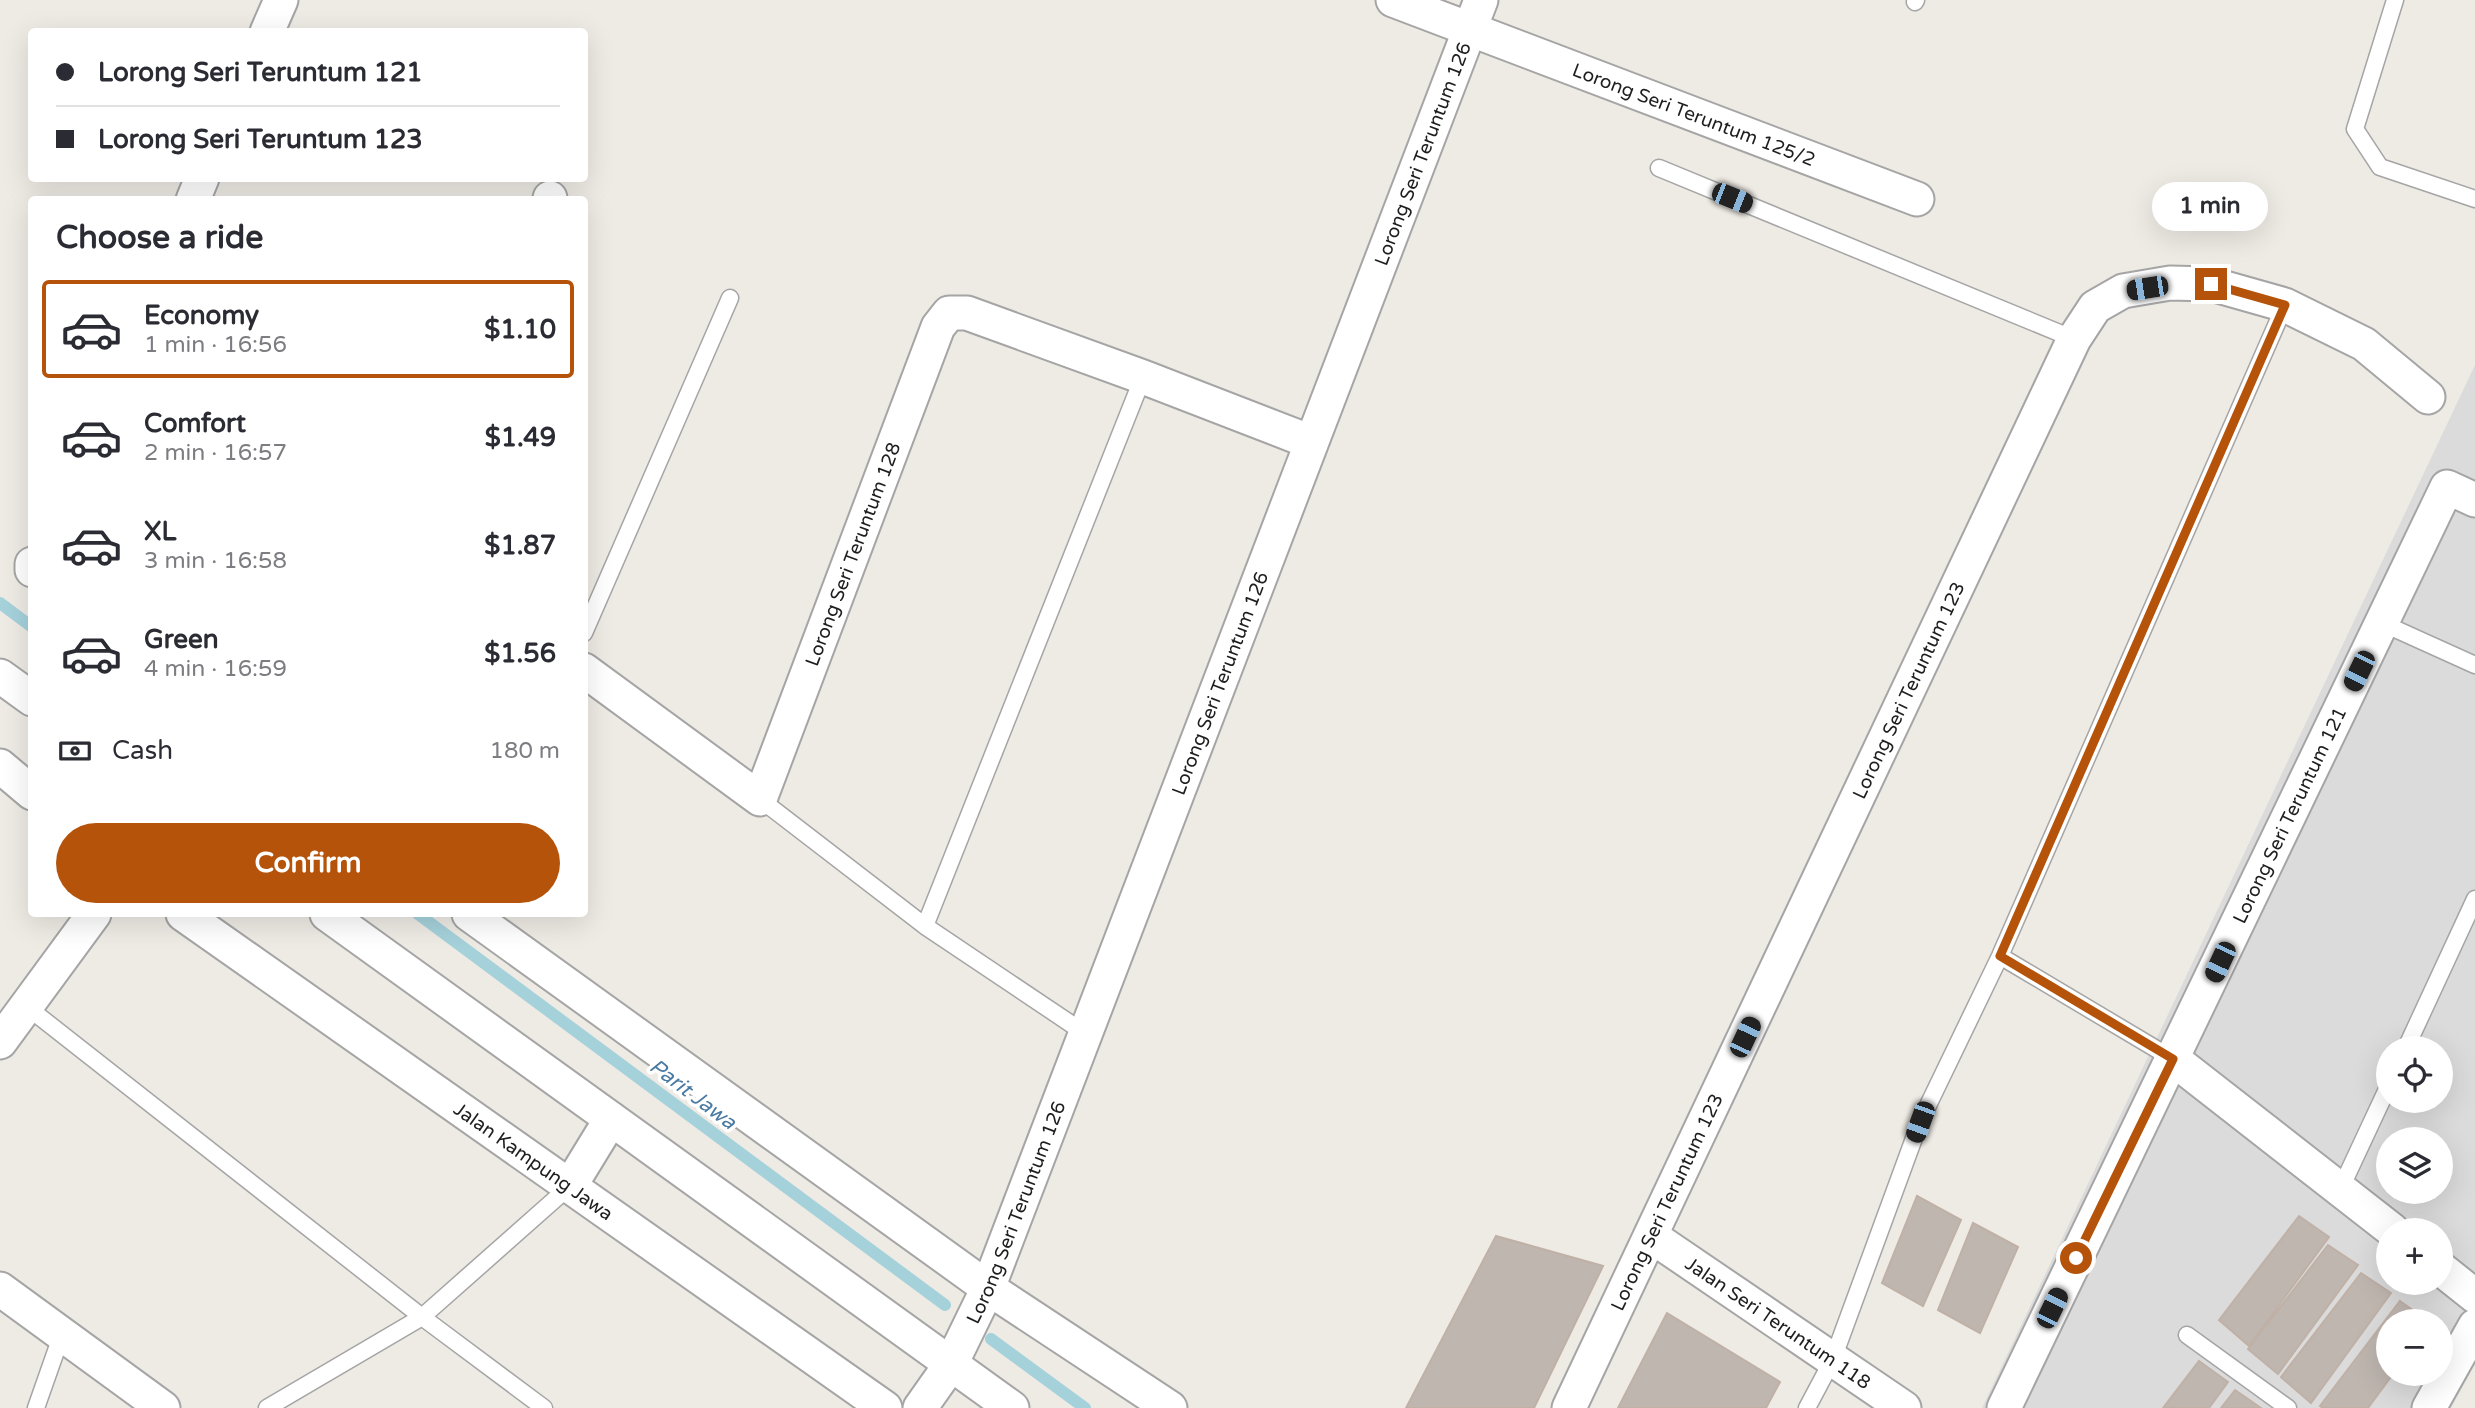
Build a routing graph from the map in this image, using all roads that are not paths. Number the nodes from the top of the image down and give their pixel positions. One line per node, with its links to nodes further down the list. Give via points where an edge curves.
1 (281, 0): 5 (street)
2 (1393, 0): 4 (street, Lorong Seri Teruntum 125/2)
3 (2395, 0): 8 (lane, via 2356,129 2380,167)
4 (1476, 15): 7 (street, Lorong Seri Teruntum 125/2); 14 (street, Lorong Seri Teruntum 126)
5 (269, 28)
6 (1659, 168): 11 (lane)
7 (1917, 199)
8 (2475, 199)
9 (730, 298): 17 (lane)
10 (2285, 305): 11 (street, Lorong Seri Teruntum 123, via 2211,284 2123,291 2095,307); 13 (street, Lorong Seri Teruntum 123, via 2364,344); 31 (lane)
11 (2074, 339): 42 (street, Lorong Seri Teruntum 123)
12 (1143, 377): 14 (street); 24 (street, Lorong Seri Teruntum 128, via 967,313 949,313 938,327); 30 (lane)
13 (2428, 397)
14 (1311, 442): 33 (street, Lorong Seri Teruntum 126)
15 (2461, 494): 16 (street, Lorong Seri Teruntum 121)
16 (2382, 623): 18 (lane); 36 (street, Lorong Seri Teruntum 121)
17 (588, 624)
18 (2475, 665)
19 (588, 673): 24 (street)
20 (0, 677): 21 (street)
21 (28, 696)
22 (0, 766): 23 (street)
23 (28, 790)
24 (760, 799): 30 (lane)
25 (2475, 899): 34 (lane)
26 (91, 917): 32 (street)
27 (187, 917): 39 (street, Jalan Kampung Jawa)
28 (331, 917): 38 (street)
29 (473, 917): 45 (street)
30 (925, 926): 33 (lane)
31 (2000, 956): 36 (lane); 52 (lane, via 1920,1122)
32 (26, 1006): 35 (street); 47 (lane)
33 (1086, 1034): 45 (street, Lorong Seri Teruntum 126)
34 (2412, 1036)
35 (0, 1042)
36 (2173, 1059): 40 (street); 64 (street, Lorong Seri Teruntum 121)
37 (2376, 1113): 40 (lane)
38 (611, 1119): 39 (street); 51 (street)
39 (570, 1186): 47 (lane); 57 (street, Jalan Kampung Jawa)
40 (2340, 1190): 41 (street)
41 (2376, 1218)
42 (1651, 1237): 52 (street, Jalan Seri Teruntum 118); 61 (street, Lorong Seri Teruntum 123)
43 (2453, 1279): 46 (street)
44 (0, 1289): 49 (street)
45 (985, 1293): 51 (street, Lorong Seri Teruntum 126); 60 (street)
46 (2475, 1296)
47 (422, 1317): 55 (lane); 56 (lane)
48 (2475, 1326): 66 (street)
49 (62, 1334): 53 (lane); 54 (street)
50 (2187, 1335): 65 (lane)
51 (955, 1356): 58 (street, Lorong Seri Teruntum 126); 59 (street)
52 (1833, 1359): 62 (lane); 63 (street, Jalan Seri Teruntum 118)
53 (36, 1408)
54 (163, 1408)
55 (267, 1408)
56 (544, 1408)
57 (885, 1408)
58 (920, 1408)
59 (1012, 1408)
60 (1170, 1408)
61 (1569, 1408)
62 (1807, 1408)
63 (1904, 1408)
64 (2004, 1408)
65 (2288, 1408)
66 (2429, 1408)

